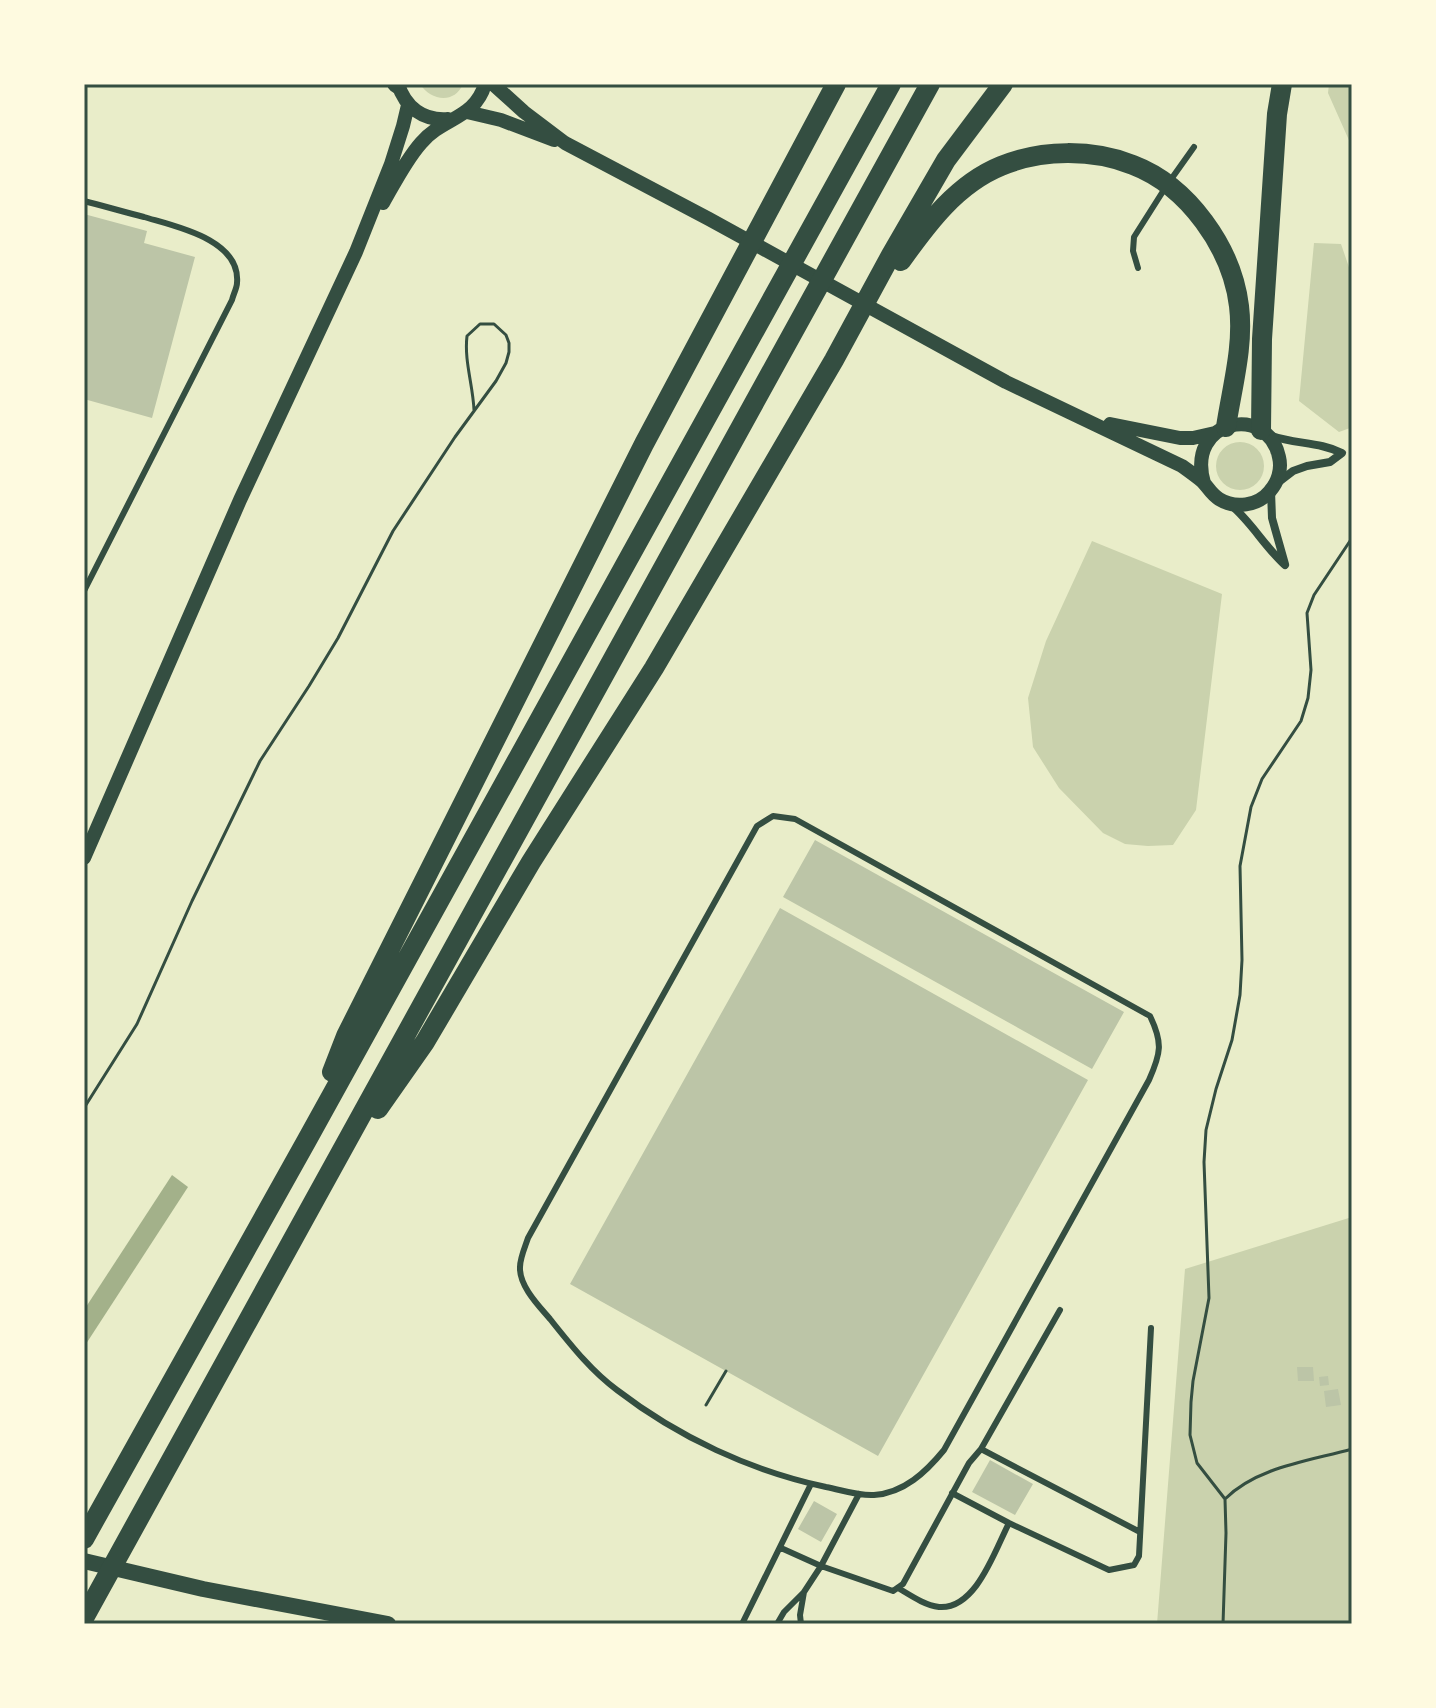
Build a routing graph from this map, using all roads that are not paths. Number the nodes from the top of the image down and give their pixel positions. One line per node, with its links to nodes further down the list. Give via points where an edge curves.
1 (485, 84): 10 (street)
2 (493, 84): 12 (street)
3 (836, 84): 27 (highway, via 644,444 346,1036)
4 (891, 84): 27 (highway)
5 (930, 84): 28 (highway)
6 (1003, 84): 18 (highway, via 946,160)
7 (1282, 84): 21 (highway, via 1263,324)
8 (397, 85): 9 (street)
9 (408, 105): 11 (street, via 424,116); 16 (street)
10 (467, 112): 11 (street); 12 (street)
11 (452, 119): 16 (street, via 421,142)
12 (565, 143): 19 (street, via 1006,382)
13 (1194, 147): 14 (lane)
14 (1167, 185): 17 (lane, via 1134,237); 18 (highway, via 1134,165 1091,154 1049,155 1002,165 981,176 956,192 918,237); 20 (highway, via 1205,222 1228,261 1239,304 1241,331)
15 (84, 201): 25 (lane, via 211,241 226,252 238,282)
16 (356, 252): 26 (street, via 240,500)
17 (1138, 268)
18 (834, 360): 28 (highway, via 654,668 425,1042)
19 (1079, 416): 20 (street, via 1180,438); 22 (street, via 1182,466)
20 (1221, 430): 21 (street, via 1237,424); 22 (street, via 1201,456)
21 (1264, 432): 23 (street, via 1281,463); 23 (street, via 1342,453 1330,462 1293,471)
22 (1204, 483): 24 (street)
23 (1274, 487): 24 (street, via 1252,503); 24 (street, via 1272,518 1285,565)
24 (1228, 503)
25 (84, 591)
26 (84, 858)
27 (307, 1140): 37 (highway)
28 (316, 1198): 43 (highway)
29 (1060, 1310): 31 (lane)
30 (1151, 1328): 36 (lane)
31 (981, 1449): 33 (lane); 36 (lane)
32 (811, 1484): 34 (lane); 34 (lane, via 730,1458 615,1390 527,1291 519,1269 528,1238 749,840 757,826 773,816 795,819 1150,1016 1158,1034 1159,1057 1149,1080 944,1450 906,1486 877,1495); 38 (lane)
33 (952, 1493): 35 (lane); 41 (lane)
34 (859, 1494): 40 (lane)
35 (1009, 1523): 36 (lane, via 1109,1570 1134,1565); 41 (lane, via 976,1588 960,1602 940,1607)
36 (1140, 1532)
37 (84, 1539)
38 (781, 1548): 40 (lane); 45 (lane)
39 (84, 1561): 44 (main road)
40 (821, 1566): 41 (lane, via 893,1591); 42 (lane)
41 (898, 1588)
42 (804, 1592): 46 (lane); 47 (lane)
43 (84, 1618)
44 (376, 1623)
45 (742, 1624)
46 (777, 1624)
47 (801, 1624)

